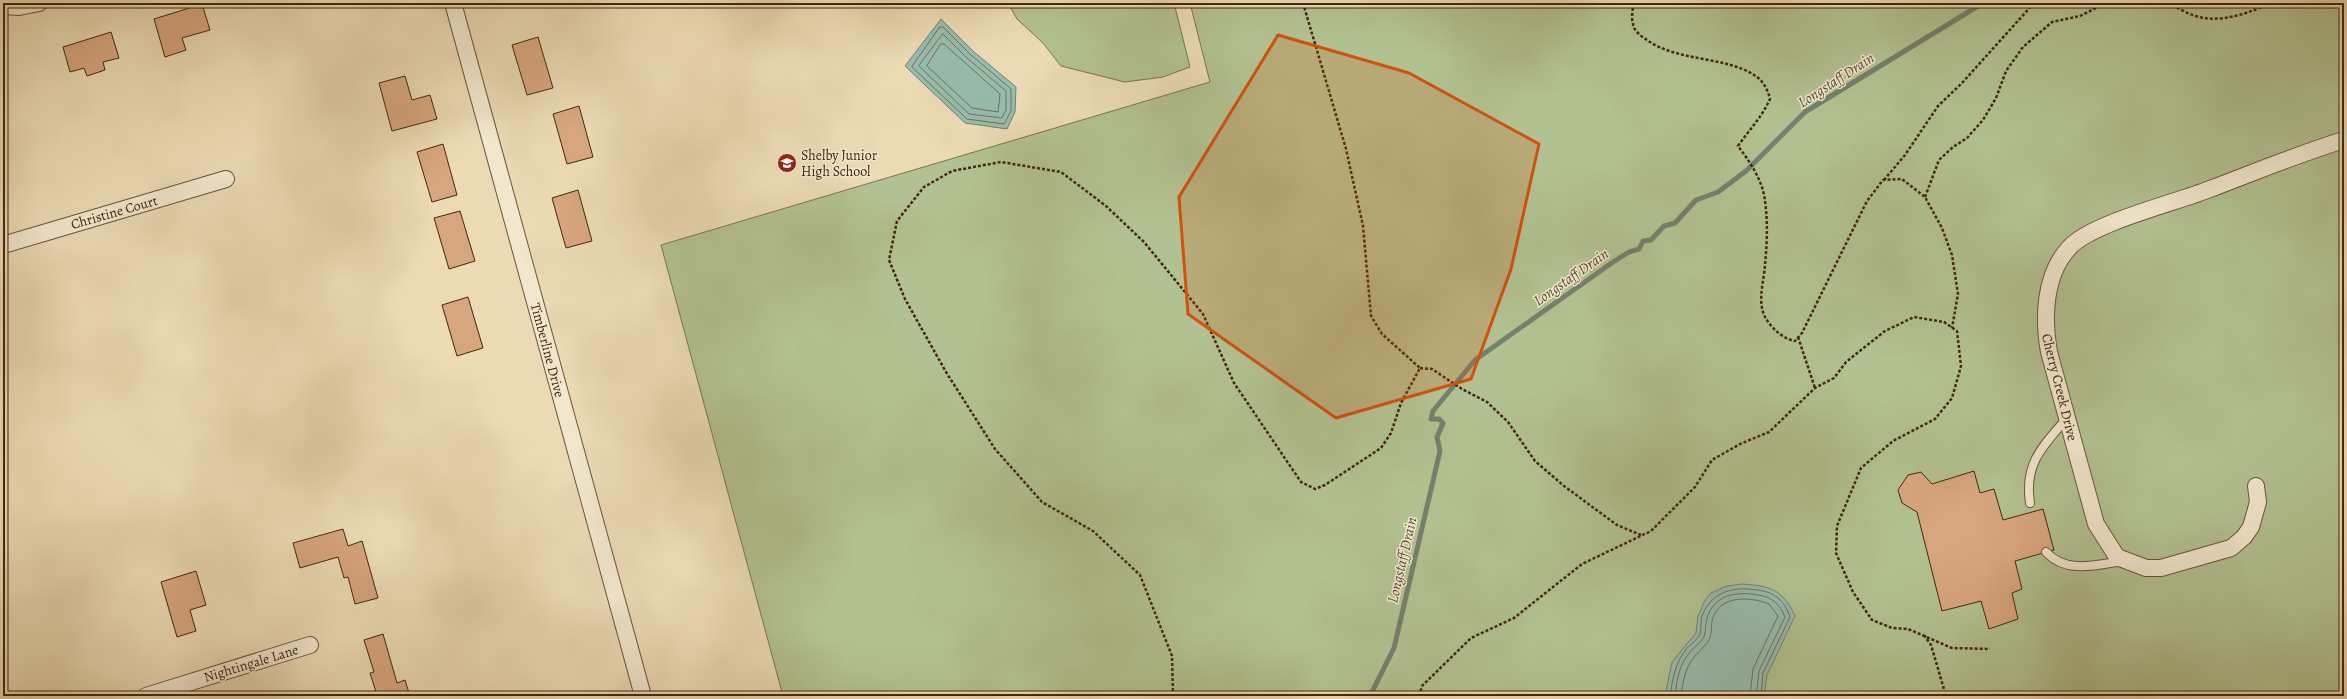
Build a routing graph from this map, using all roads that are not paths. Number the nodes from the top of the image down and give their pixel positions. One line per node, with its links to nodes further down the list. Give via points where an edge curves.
1 (39, 3): 3 (street, via 19,7)
2 (453, 3): 14 (street, Timberline Drive)
3 (3, 6)
4 (2344, 140): 7 (street, Cherry Creek Drive, via 2278,161 2210,189 2096,230 2086,234 2068,248 2053,276 2045,325 2049,352)
5 (226, 179): 6 (street, Christine Court)
6 (3, 245)
7 (2067, 418): 9 (lane, via 2044,444 2030,468); 11 (street, Cherry Creek Drive, via 2096,524 2117,557)
8 (2256, 486): 11 (street, Cherry Creek Drive, via 2258,502 2251,527 2231,548 2160,568 2146,568)
9 (2030, 503)
10 (2046, 552): 11 (lane, via 2058,562 2069,566)
11 (2127, 561)
12 (310, 645): 13 (street, Nightingale Lane)
13 (146, 696)
14 (643, 696)

